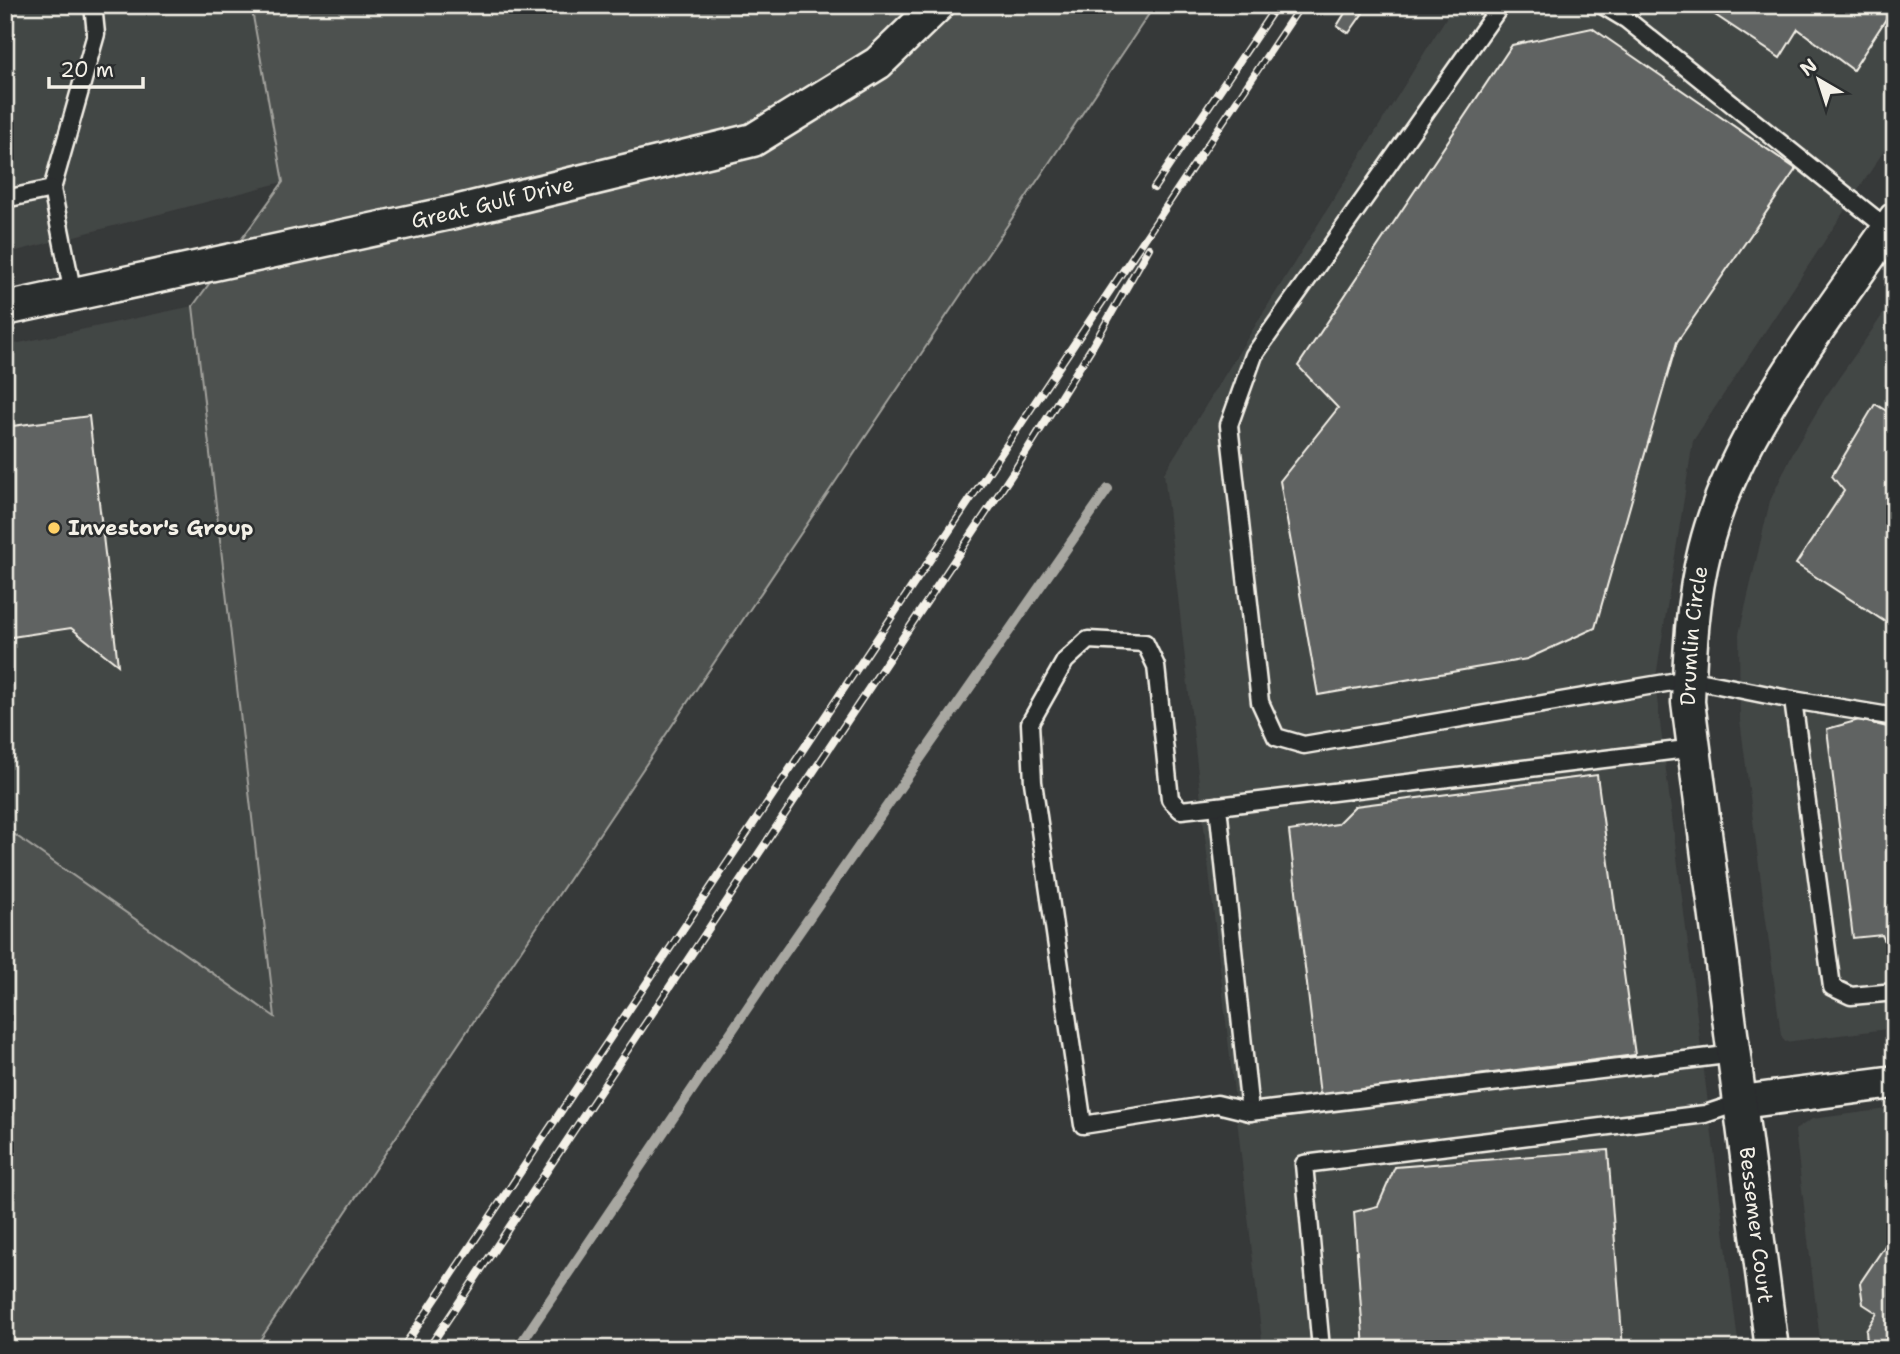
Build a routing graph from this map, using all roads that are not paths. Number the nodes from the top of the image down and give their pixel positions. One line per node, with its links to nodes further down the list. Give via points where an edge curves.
1 (93, 5): 5 (lane, via 96,34)
2 (938, 5): 8 (street, Great Gulf Drive, via 878,63 753,140 455,212)
3 (1501, 5): 10 (lane, via 1254,355 1229,425 1260,702 1276,737 1304,745)
4 (1602, 5): 7 (lane)
5 (52, 188): 6 (lane); 8 (lane)
6 (5, 199)
7 (1891, 224): 10 (street, Drumlin Circle, via 1770,403 1731,475 1705,548 1690,625)
8 (73, 294): 9 (street, Great Gulf Drive)
9 (5, 309)
10 (1689, 679): 11 (lane); 13 (street, Drumlin Circle)
11 (1793, 700): 12 (lane); 15 (lane, via 1832,987 1851,996)
12 (1895, 717)
13 (1695, 748): 14 (lane); 16 (street, Drumlin Circle)
14 (1218, 806): 19 (lane); 19 (lane, via 1181,810 1170,799 1156,666 1145,643 1088,640 1065,661 1031,723 1033,782 1083,1125 1217,1104)
15 (1895, 992)
16 (1735, 1054): 18 (street, Drumlin Circle); 19 (lane)
17 (1895, 1082): 18 (street)
18 (1741, 1102): 20 (lane, via 1705,1114 1304,1164); 21 (street, Bessemer Court)
19 (1250, 1112)
20 (1321, 1349)
21 (1772, 1349)

